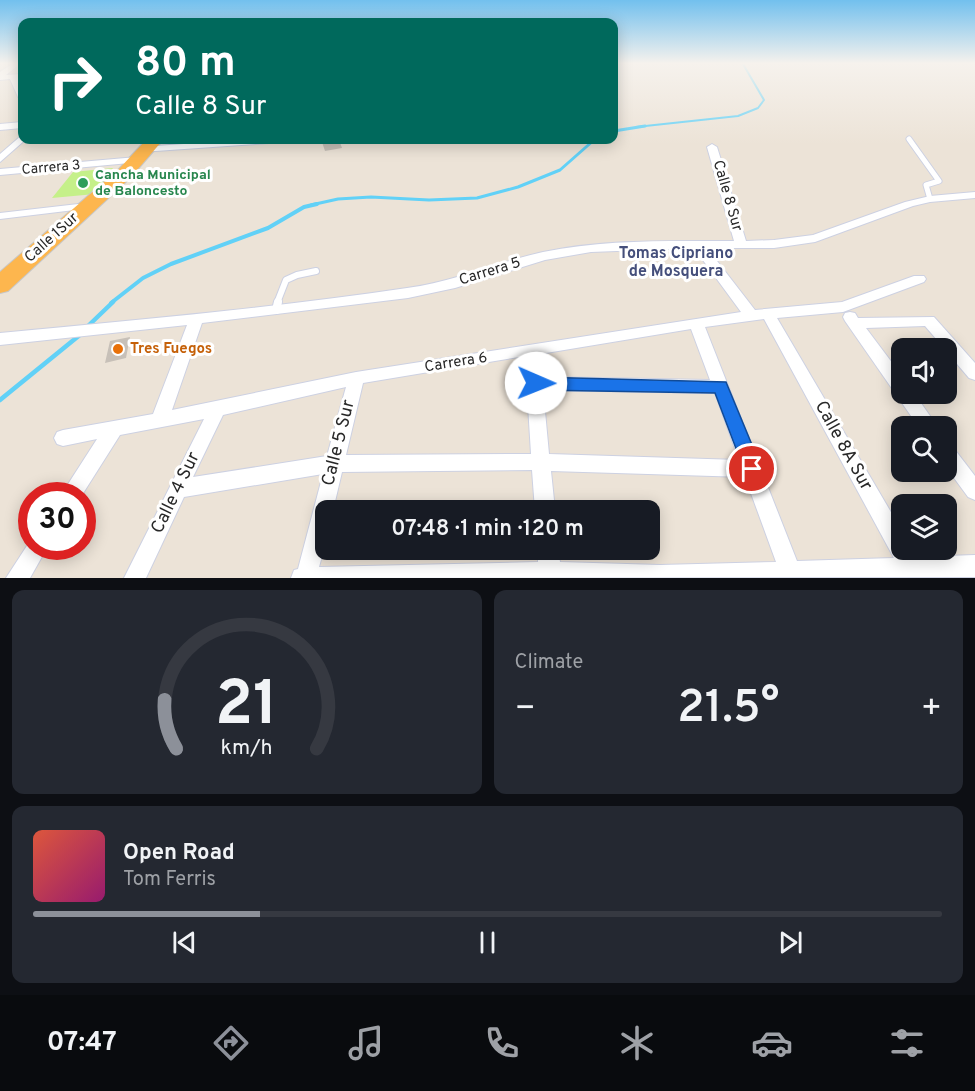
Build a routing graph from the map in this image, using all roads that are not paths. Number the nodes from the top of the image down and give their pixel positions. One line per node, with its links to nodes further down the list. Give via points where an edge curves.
1 (18, 125): 2 (street)
2 (0, 127)
3 (909, 139): 11 (lane, via 939,181 926,185)
4 (18, 142): 8 (street)
5 (224, 144): 7 (lane)
6 (712, 147): 16 (street, Calle 8 Sur)
7 (147, 150): 9 (street, Carrera 3); 12 (highway, Calle 1Sur)
8 (0, 159)
9 (0, 172)
10 (975, 195): 11 (street, Carrera 5)
11 (930, 199): 16 (street, Carrera 5, via 815,238)
12 (87, 206): 13 (street); 20 (highway, Calle 1Sur)
13 (13, 214): 14 (street); 15 (street)
14 (0, 216)
15 (0, 227)
16 (741, 244): 17 (street, Carrera 5)
17 (698, 245): 22 (street, Carrera 5, via 640,245 543,256 450,285); 23 (street)
18 (316, 270): 22 (lane, via 286,278)
19 (919, 279): 21 (street, Carrera 6)
20 (0, 285)
21 (843, 307): 23 (street, Carrera 6); 25 (street)
22 (276, 310): 24 (street, Carrera 5)
23 (760, 315): 26 (street, Carrera 6); 50 (street, Calle 8A Sur)
24 (196, 319): 27 (street, Carrera 5); 35 (street)
25 (855, 323): 29 (street); 30 (street, via 929,321)
26 (696, 324): 28 (street, Carrera 6); 33 (street)
27 (0, 339)
28 (532, 352): 31 (street, Carrera 6); 32 (street)
29 (891, 374)
30 (975, 374)
31 (356, 378): 34 (street, Carrera 6); 39 (street, Calle 5 Sur)
32 (536, 383): 33 (street); 38 (street)
33 (720, 387): 41 (street)
34 (217, 408): 35 (street, Carrera 6); 43 (street, Calle 4 Sur)
35 (160, 419): 36 (street, Carrera 6)
36 (115, 427): 37 (street, Carrera 6); 42 (street)
37 (63, 438)
38 (541, 462): 39 (street); 41 (street); 45 (street)
39 (333, 465): 43 (street); 54 (street, Calle 5 Sur)
40 (957, 467): 44 (street)
41 (752, 469): 51 (street)
42 (79, 482)
43 (177, 489): 53 (street, Calle 4 Sur)
44 (975, 492)
45 (544, 500)
46 (29, 560): 52 (street)
47 (549, 560): 49 (street)
48 (975, 566): 50 (street)
49 (550, 572): 51 (street); 54 (street)
50 (914, 572): 51 (street)
51 (793, 576)
52 (17, 578)
53 (135, 578)
54 (304, 578)

